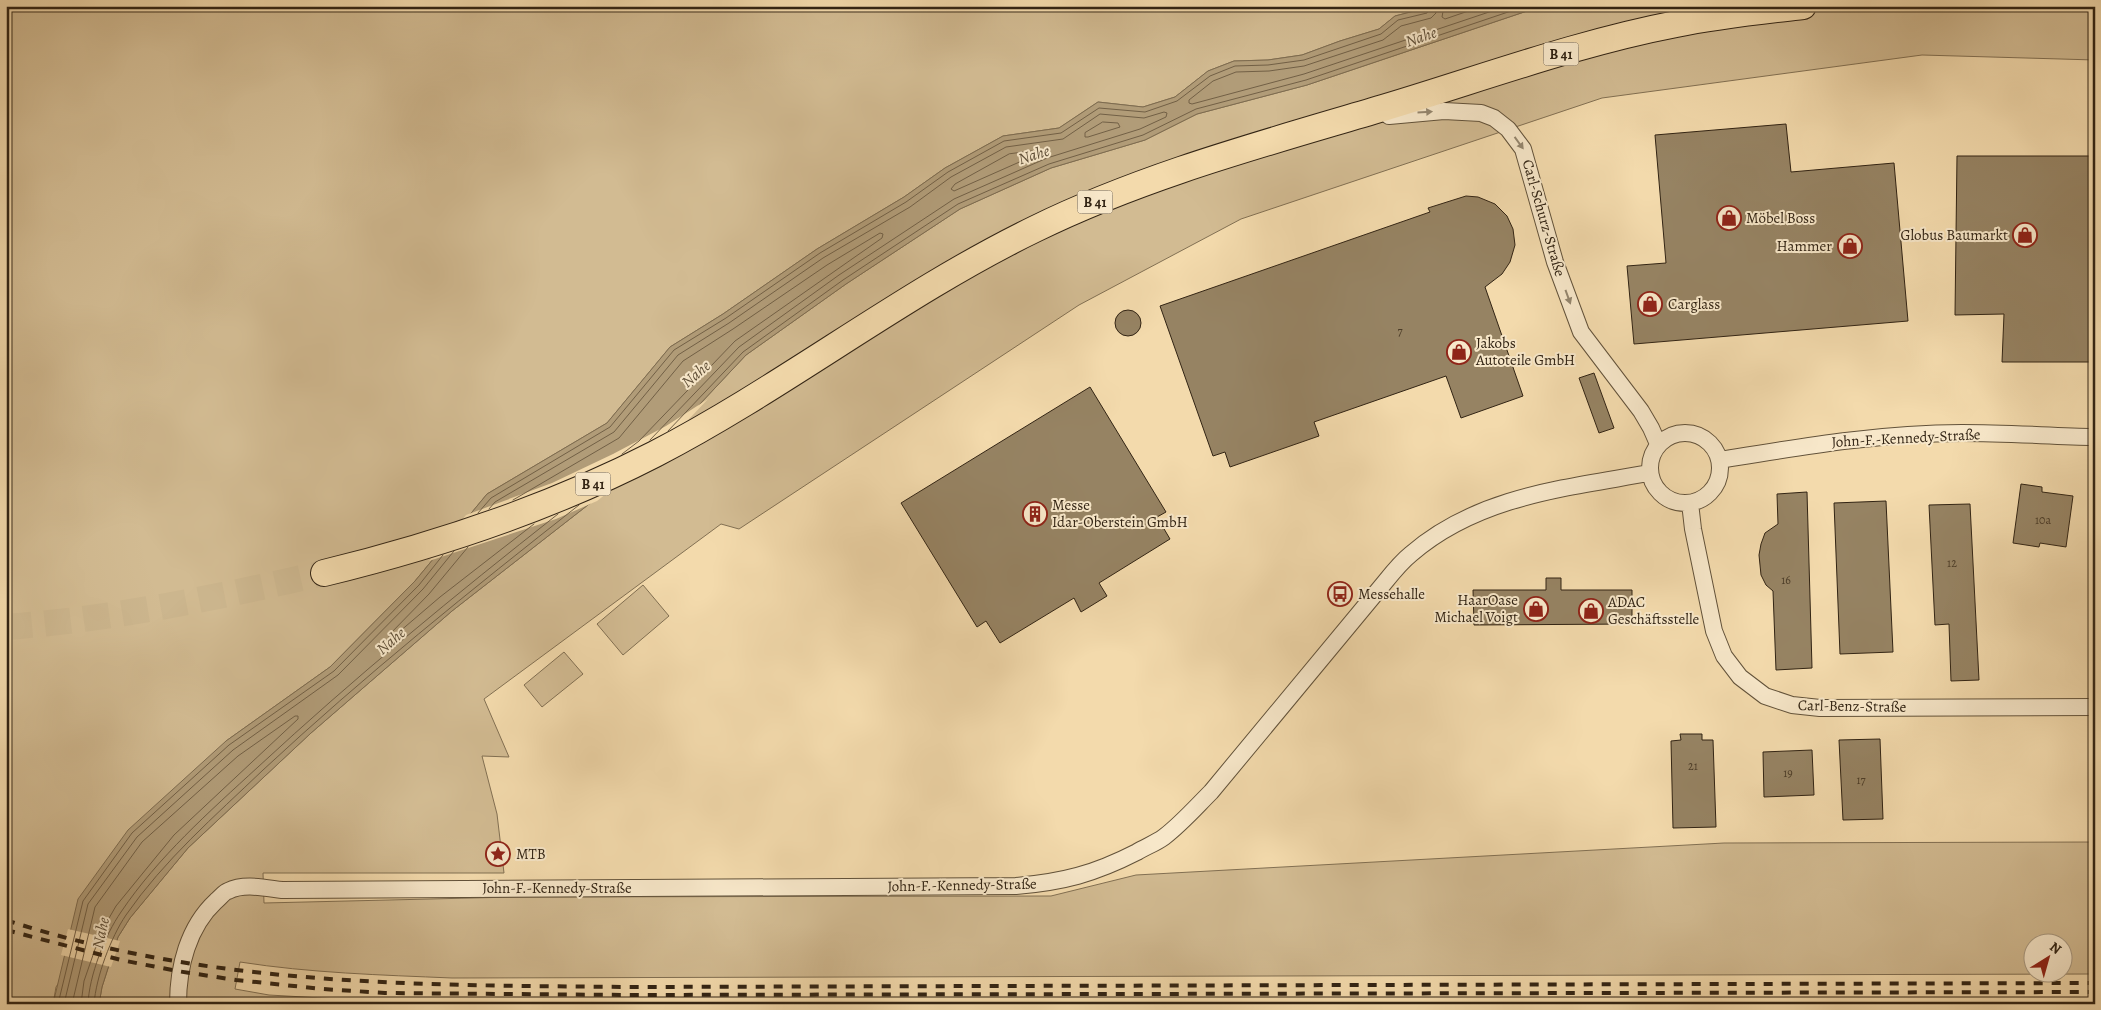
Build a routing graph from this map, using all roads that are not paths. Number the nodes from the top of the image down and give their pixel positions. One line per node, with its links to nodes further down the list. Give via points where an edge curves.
1 (1804, 6): 2 (main road, B 41, via 1684,22 1590,44)
2 (1324, 126): 4 (street, Carl-Schurz-Straße, one-way to 4, via 1444,111 1482,113 1508,129 1523,149 1555,262 1581,332 1641,411); 8 (main road, B 41, via 1114,194 1034,230 960,269 700,429 606,478 491,525 399,555)
3 (2095, 437): 5 (street, John-F.-Kennedy-Straße, via 1961,433 1896,436 1818,444)
4 (1658, 444): 5 (street, via 1670,435 1686,432 1701,436 1713,446); 6 (street, via 1649,462)
5 (1720, 460): 7 (street, via 1720,475 1714,488 1704,498)
6 (1649, 473): 7 (street, via 1663,496 1676,502); 10 (street, John-F.-Kennedy-Straße, via 1531,494 1481,510 1430,539 1409,554 1211,792 1186,817 1162,838 1087,874 1052,883 1016,886 282,890 248,887 227,891 196,926 184,954)
7 (1690, 503): 9 (street, Carl-Benz-Straße, via 1714,632 1724,656 1740,677 1765,696 1792,706 1820,708)
8 (324, 573)
9 (2095, 707)
10 (178, 1004)

